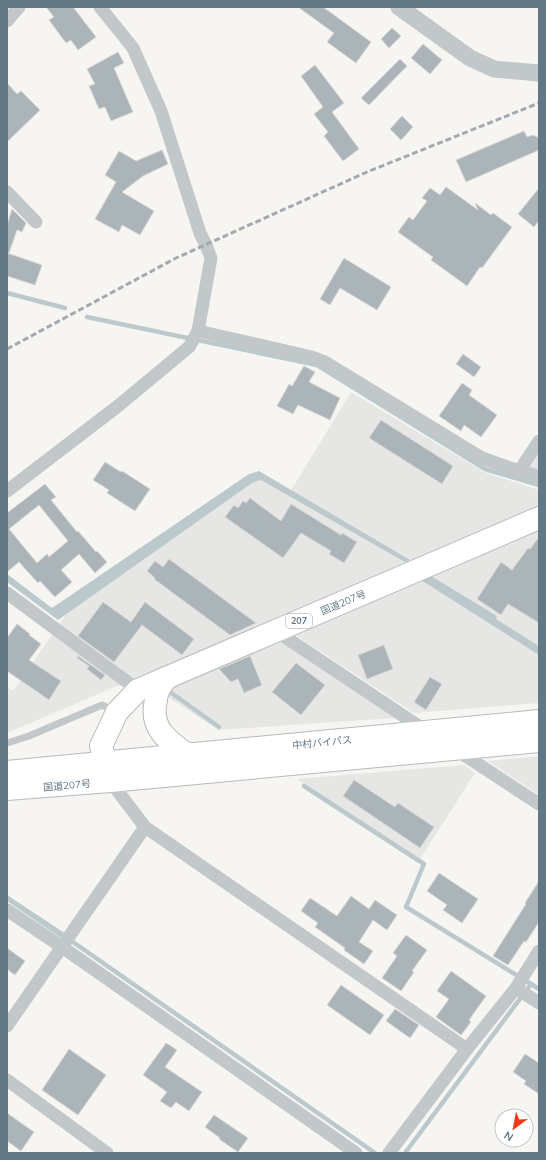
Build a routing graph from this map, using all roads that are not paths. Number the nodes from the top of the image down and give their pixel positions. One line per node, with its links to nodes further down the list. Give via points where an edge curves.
1 (19, 7): 4 (street)
2 (100, 7): 8 (street, via 133,48 162,112 200,234 211,258)
3 (399, 7): 5 (street, via 470,58 494,69)
4 (7, 21)
5 (539, 74)
6 (7, 192): 7 (street)
7 (36, 222)
8 (195, 337): 10 (street, via 312,357 325,362 482,458); 12 (street, via 189,348)
9 (539, 441): 10 (street)
10 (519, 471): 11 (street)
11 (539, 476)
12 (7, 491)
13 (539, 518): 15 (highway, 国道207号 / 207)
14 (7, 593): 17 (street)
15 (276, 631): 16 (highway, 国道207号 / 207); 20 (street)
16 (166, 678): 17 (highway, 国道207号 / 207); 24 (highway, via 154,706 155,719 168,740)
17 (138, 690): 18 (highway, 国道207号 / 207)
18 (117, 712): 22 (lane, via 102,705); 26 (highway, 国道207号 / 207, via 101,746)
19 (539, 721): 20 (highway, 中村バイパス)
20 (426, 731): 24 (highway, 中村バイパス)
21 (539, 741): 23 (highway, 中村バイパス)
22 (7, 743)
23 (455, 749): 26 (highway, 中村バイパス); 28 (street)
24 (188, 755): 26 (highway, 中村バイパス)
25 (7, 772): 26 (highway, 国道207号)
26 (107, 772): 27 (highway, 国道207号); 29 (street)
27 (7, 790)
28 (539, 804)
29 (145, 828): 31 (street); 36 (street)
30 (7, 910): 31 (street)
31 (62, 947): 35 (street); 39 (street)
32 (539, 951): 33 (street)
33 (516, 988): 34 (street); 36 (street)
34 (535, 1000)
35 (7, 1026)
36 (467, 1049): 40 (street)
37 (7, 1080): 38 (street)
38 (108, 1153)
39 (356, 1153)
40 (390, 1153)

